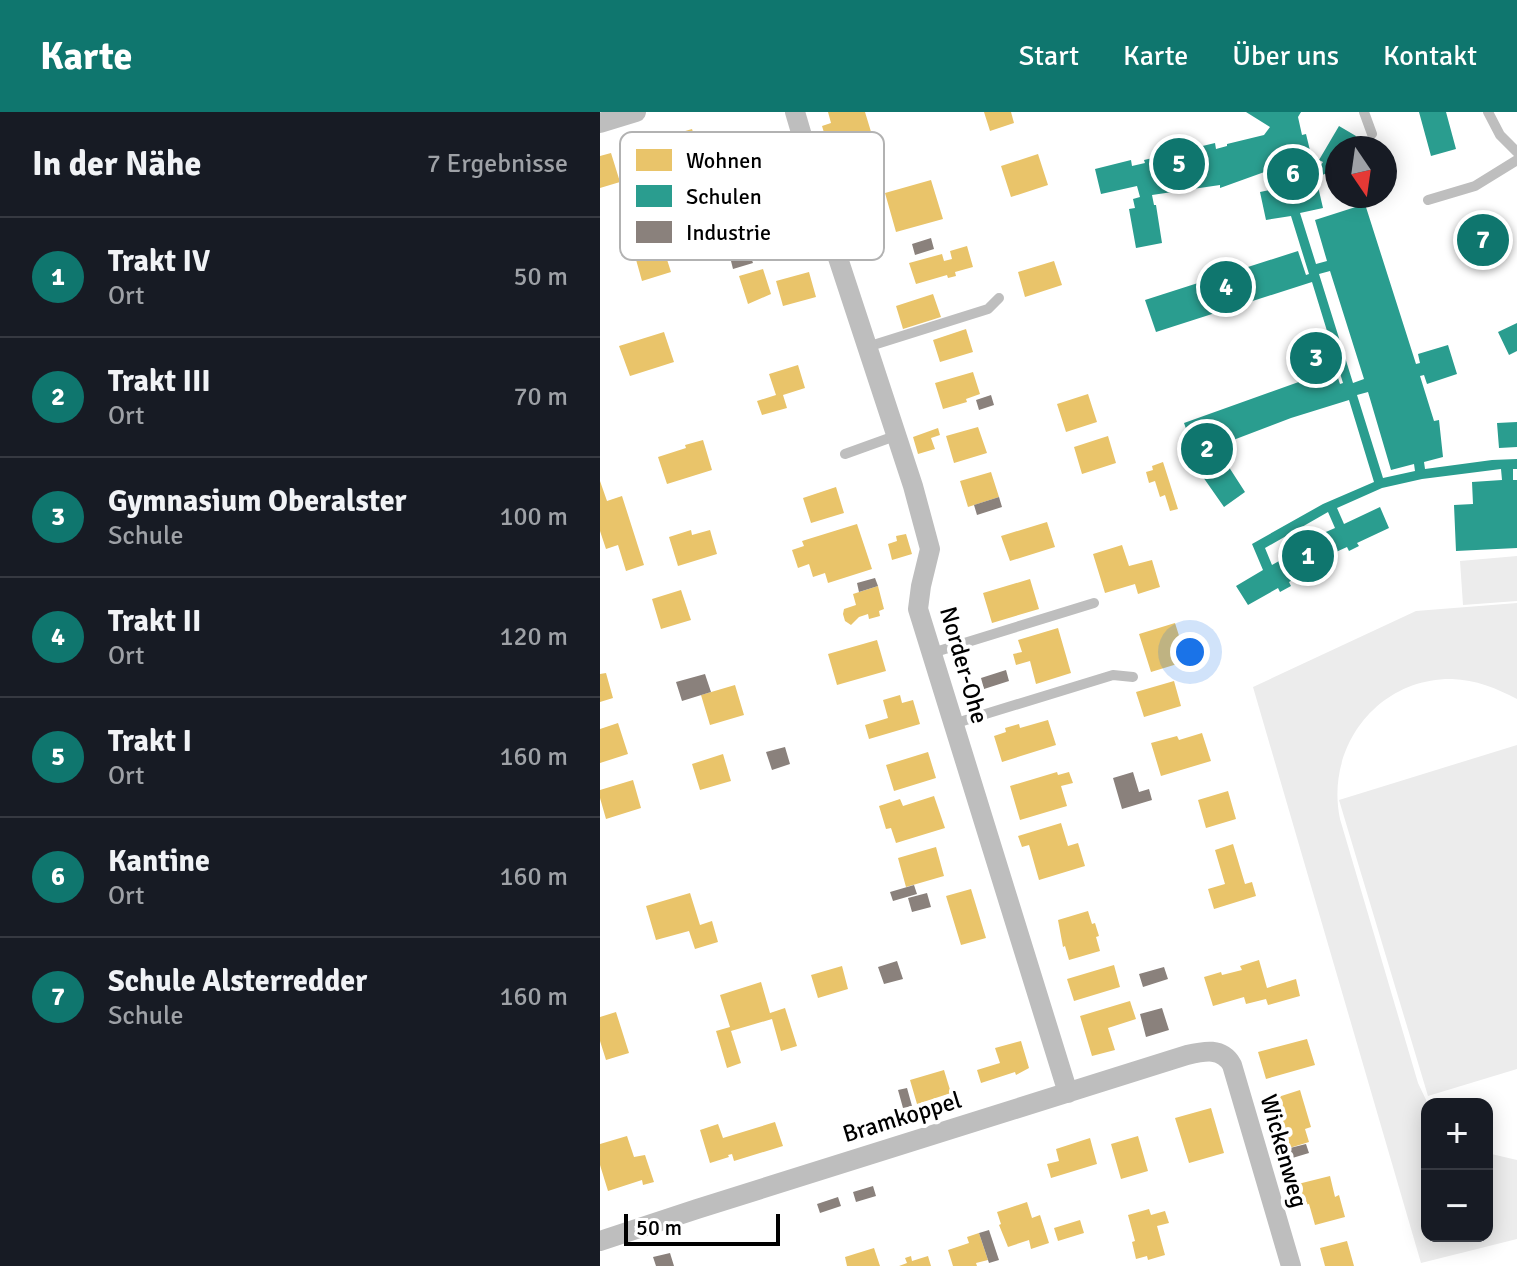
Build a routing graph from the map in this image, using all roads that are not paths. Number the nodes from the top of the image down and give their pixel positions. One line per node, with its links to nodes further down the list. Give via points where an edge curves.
1 (636, 112): 5 (street)
2 (795, 112): 6 (street, Norder-Ohe)
3 (1364, 112): 7 (lane)
4 (1488, 112): 8 (lane)
5 (600, 123)
6 (801, 132)
7 (1372, 134)
8 (1517, 152)
9 (1517, 160): 10 (lane, via 1475,186)
10 (1428, 200)
11 (840, 260): 13 (street, Norder-Ohe)
12 (999, 298): 13 (lane, via 988,309)
13 (867, 347): 14 (street, Norder-Ohe)
14 (895, 436): 15 (lane); 17 (street, Norder-Ohe, via 930,549 918,609)
15 (845, 454)
16 (1094, 603): 17 (lane)
17 (931, 653): 19 (street, Norder-Ohe)
18 (1133, 677): 19 (lane, via 1113,675)
19 (953, 724): 21 (street, Norder-Ohe)
20 (1222, 1054): 21 (street, Bramkoppel, via 1202,1051); 23 (street, Wickenweg, via 1232,1065)
21 (1068, 1093): 22 (street, Bramkoppel)
22 (600, 1241)
23 (1291, 1266)

